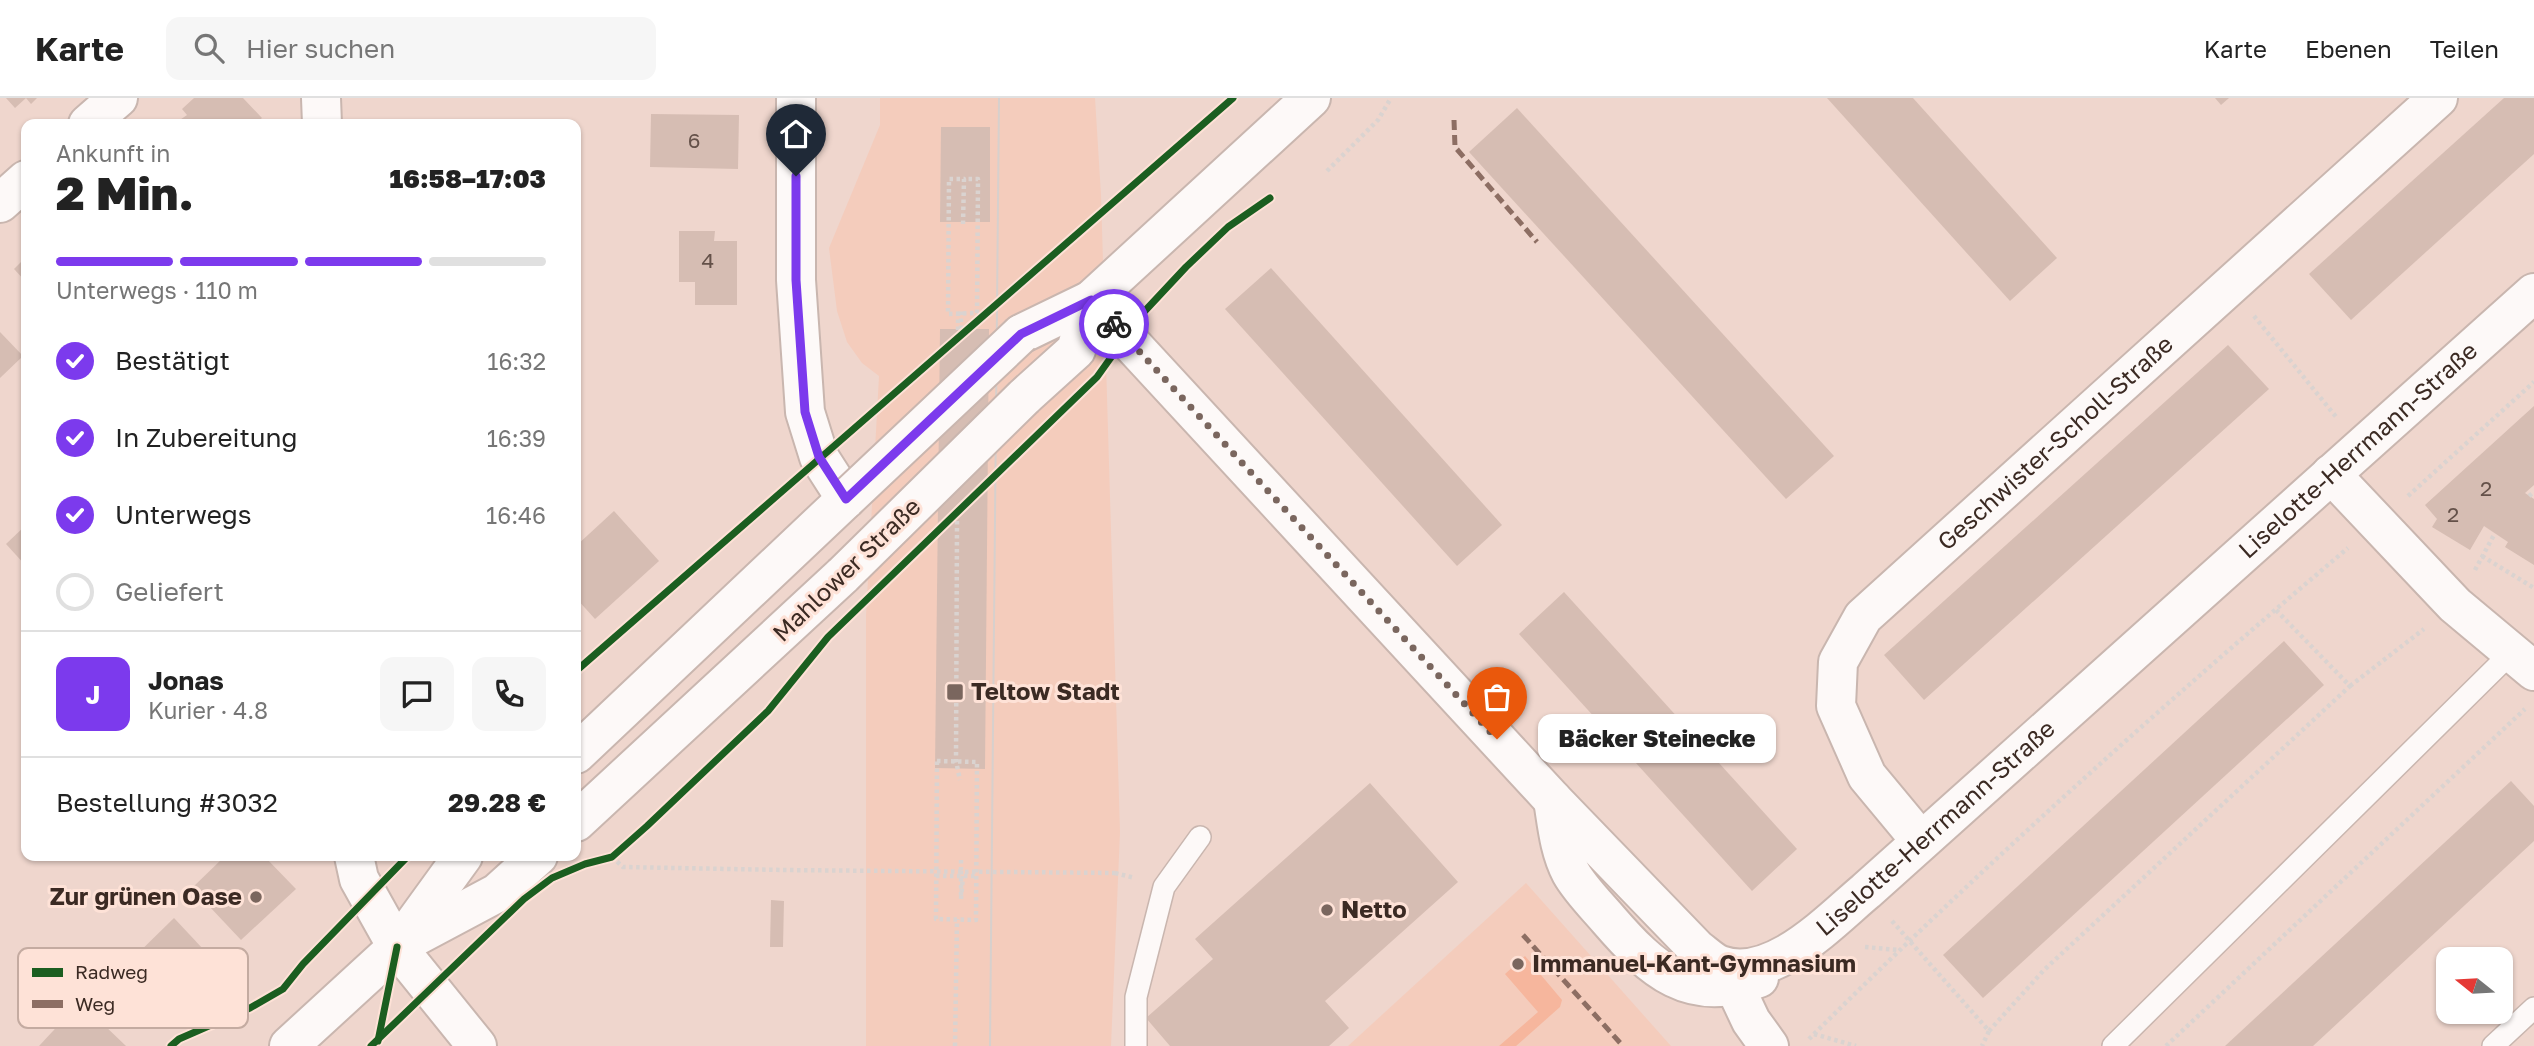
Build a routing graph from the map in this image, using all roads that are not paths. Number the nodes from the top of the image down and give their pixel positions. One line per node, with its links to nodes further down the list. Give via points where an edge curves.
1 (118, 98): 6 (street)
2 (321, 98): 7 (street)
3 (796, 98): 13 (street, via 796,280 805,412 819,457)
4 (1311, 98): 11 (street, Mahlower Straße)
5 (2438, 98): 19 (street, Geschwister-Scholl-Straße, via 1863,617 1838,662 1836,706 1867,776)
6 (94, 119)
7 (322, 119)
8 (21, 184): 9 (street)
9 (0, 203)
10 (2534, 293): 12 (street, Liselotte-Herrmann-Straße)
11 (1091, 300): 13 (street, Mahlower Straße, bridge, via 1021,334); 16 (street, Liselotte-Herrmann-Straße); 17 (street, Mahlower Straße, bridge, via 1076,349 843,575)
12 (2331, 474): 14 (street); 19 (street, Liselotte-Herrmann-Straße)
13 (846, 499): 15 (street, Mahlower Straße)
14 (2525, 676): 31 (lane)
15 (581, 749)
16 (1553, 800): 24 (street, Liselotte-Herrmann-Straße, via 1697,949 1720,965 1748,968); 25 (street, via 1560,844 1571,873 1648,963 1695,987)
17 (581, 816)
18 (1200, 837): 29 (lane, via 1164,887 1136,997)
19 (1921, 841): 24 (street, Liselotte-Herrmann-Straße)
20 (355, 861): 23 (street, via 359,879)
21 (459, 861): 23 (street)
22 (532, 861): 23 (street, via 497,893)
23 (397, 947): 27 (street); 28 (street)
24 (1787, 956): 25 (street, via 1768,974)
25 (1735, 987): 30 (street)
26 (2534, 1008): 32 (lane)
27 (289, 1046)
28 (477, 1046)
29 (1136, 1046)
30 (1769, 1046)
31 (2113, 1046)
32 (2493, 1046)

